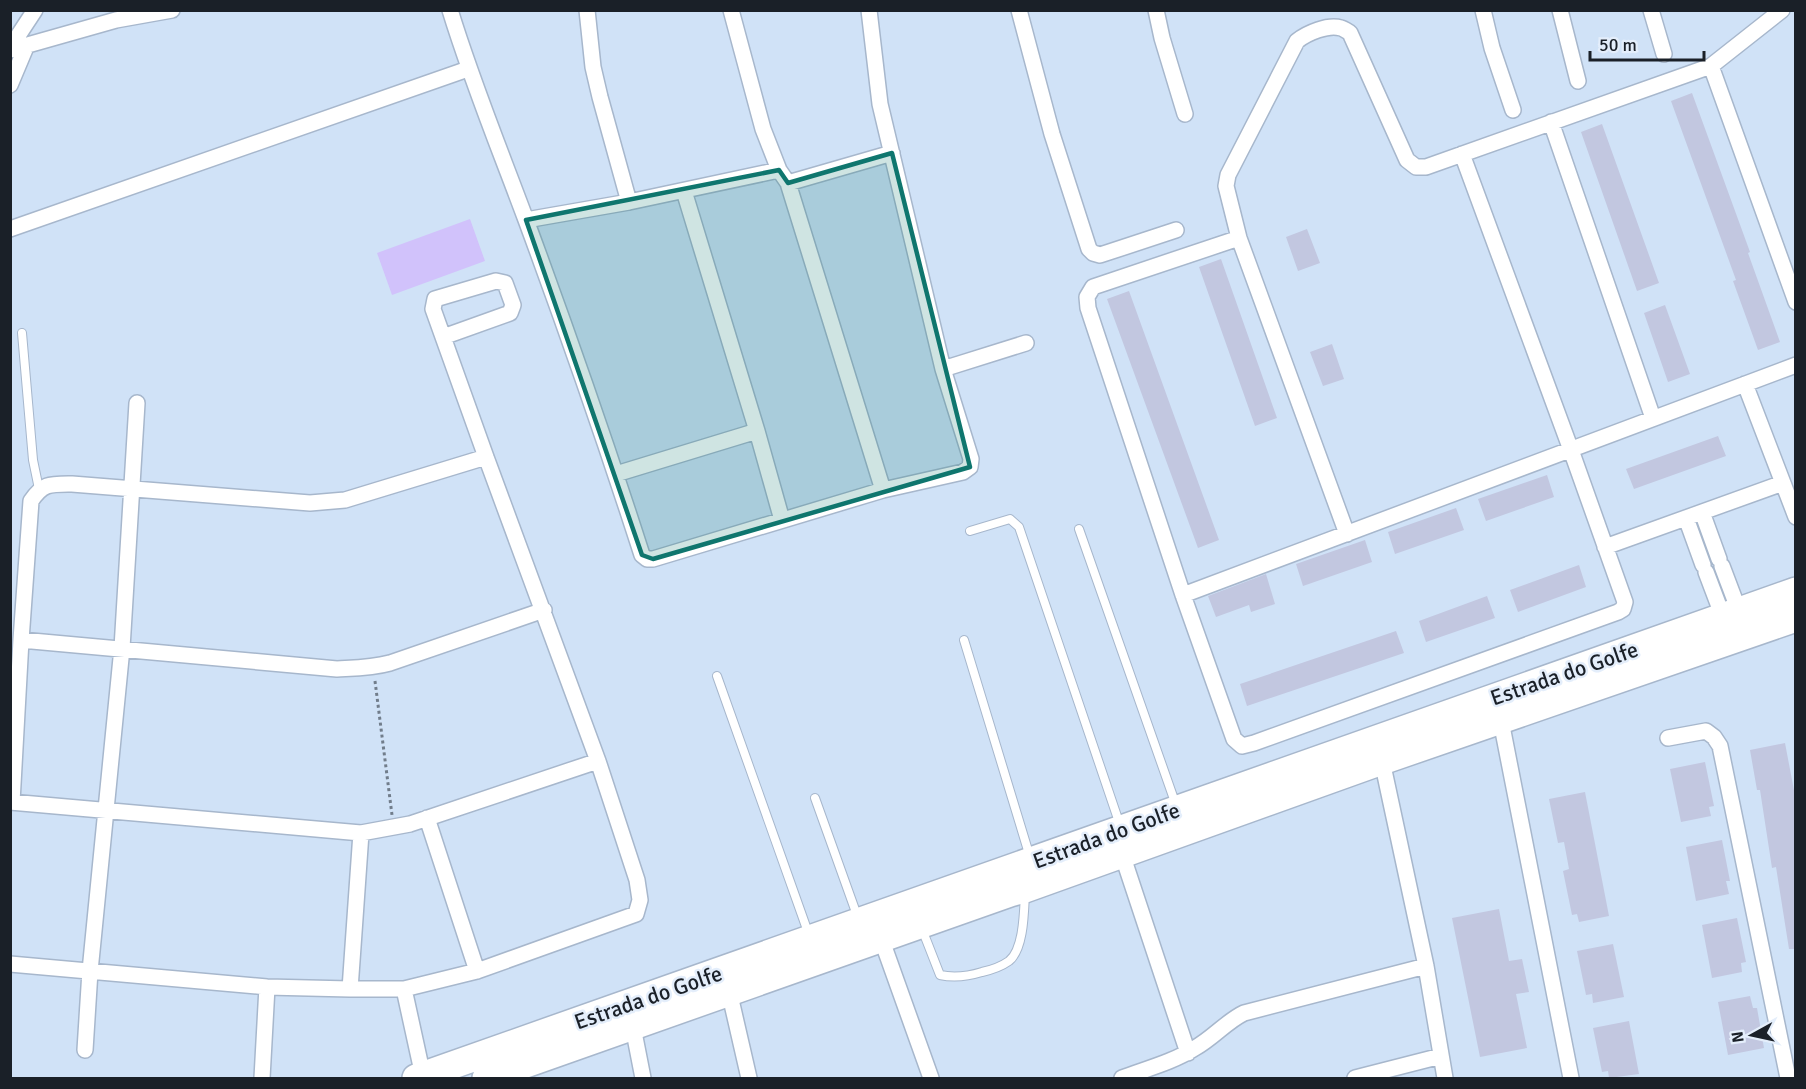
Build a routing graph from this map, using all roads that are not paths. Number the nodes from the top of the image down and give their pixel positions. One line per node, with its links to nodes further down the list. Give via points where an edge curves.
1 (35, 10): 13 (street)
2 (172, 10): 13 (street, via 116,20)
3 (450, 10): 16 (street)
4 (587, 10): 27 (street, via 593,67)
5 (731, 10): 24 (street, via 763,129)
6 (869, 10): 22 (street, via 880,104)
7 (1019, 10): 30 (street, via 1052,134 1089,249 1100,255)
8 (1156, 10): 20 (street)
9 (1483, 10): 19 (street)
10 (1560, 10): 17 (street)
11 (1651, 10): 14 (street)
12 (1782, 10): 15 (street)
13 (16, 48): 18 (street)
14 (1665, 54)
15 (1711, 66): 21 (street); 32 (street)
16 (468, 69): 28 (street); 29 (street)
17 (1578, 81)
18 (10, 85)
19 (1513, 110)
20 (1185, 114)
21 (1551, 122): 23 (street); 40 (street)
22 (892, 153): 25 (street); 37 (street)
23 (1462, 154): 31 (street, via 1416,167 1407,160 1350,33 1330,28 1305,35 1297,41 1228,176 1226,186); 42 (street)
24 (779, 170): 25 (street); 26 (street)
25 (788, 183): 48 (street)
26 (684, 191): 27 (street); 41 (street)
27 (629, 202): 28 (street)
28 (526, 220): 44 (street)
29 (10, 229)
30 (1176, 230)
31 (1239, 238): 55 (street); 58 (street, via 1093,287 1087,297)
32 (1796, 302)
33 (22, 333): 46 (lane)
34 (443, 337): 34 (street, via 433,309 435,299 496,281 505,283 513,305 510,313); 43 (street)
35 (1026, 344): 37 (street)
36 (1796, 365): 38 (street)
37 (943, 369): 48 (street, via 971,459 970,467 963,472)
38 (1745, 384): 40 (street); 45 (street)
39 (137, 403): 47 (street)
40 (1653, 418): 42 (street)
41 (757, 431): 44 (street); 52 (street)
42 (1571, 450): 55 (street); 56 (street)
43 (486, 457): 47 (street, via 345,500 310,504); 59 (street)
44 (616, 474): 52 (street, via 642,555 647,559)
45 (1783, 483): 49 (street); 50 (street)
46 (39, 489): 47 (street, via 55,484); 62 (street, via 31,501)
47 (132, 489): 64 (street)
48 (883, 490): 52 (street)
49 (1702, 512): 51 (street); 60 (street, via 1721,562)
50 (1796, 517)
51 (1686, 518): 56 (street); 60 (street, via 1705,568)
52 (782, 520)
53 (1079, 530): 72 (lane)
54 (970, 531): 76 (lane, via 1010,519 1019,527)
55 (1347, 534): 58 (street)
56 (1605, 547): 58 (street, via 1625,602 1618,612 1242,746 1234,740)
57 (1796, 591): 60 (highway, Estrada do Golfe)
58 (1183, 595)
59 (543, 610): 64 (street, via 374,668 337,669); 68 (street)
60 (1731, 614): 72 (highway, Estrada do Golfe)
61 (1796, 618): 66 (highway, Estrada do Golfe)
62 (21, 640): 64 (street); 71 (street)
63 (963, 640): 77 (lane)
64 (122, 648): 73 (street)
65 (717, 676): 82 (lane)
66 (1501, 721): 69 (highway, Estrada do Golfe); 105 (street)
67 (1668, 738): 106 (street, via 1706,731 1720,746)
68 (598, 761): 74 (street); 86 (street, via 638,880 640,900 636,914)
69 (1382, 761): 76 (highway, Estrada do Golfe); 84 (street)
70 (815, 798): 79 (lane)
71 (11, 802): 73 (street)
72 (1178, 809): 76 (highway, Estrada do Golfe)
73 (107, 810): 75 (street); 85 (street)
74 (427, 818): 75 (street); 86 (street)
75 (361, 833): 88 (street)
76 (1122, 842): 77 (highway, Estrada do Golfe); 78 (highway, Estrada do Golfe); 93 (street)
77 (1031, 861): 79 (highway, Estrada do Golfe)
78 (1025, 890): 80 (highway, Estrada do Golfe); 80 (lane, via 1018,946 1010,960 990,970 969,976 940,975)
79 (859, 922): 82 (highway, Estrada do Golfe)
80 (921, 925): 81 (highway, Estrada do Golfe)
81 (881, 938): 90 (highway, Estrada do Golfe); 101 (street)
82 (811, 940): 96 (highway, Estrada do Golfe)
83 (10, 964): 85 (street)
84 (1426, 966): 93 (street, via 1244,1013); 94 (street)
85 (90, 971): 87 (street); 92 (street)
86 (477, 971): 89 (street)
87 (267, 987): 88 (street); 97 (street)
88 (350, 989): 89 (street)
89 (404, 989): 96 (street)
90 (729, 991): 91 (highway, Estrada do Golfe); 100 (street)
91 (633, 1027): 95 (highway, Estrada do Golfe); 99 (street)
92 (86, 1050)
93 (1188, 1053): 102 (street)
94 (1441, 1056): 103 (street); 104 (street)
95 (535, 1070): 98 (highway, Estrada do Golfe)
96 (420, 1077)
97 (262, 1078)
98 (486, 1078)
99 (643, 1078)
100 (749, 1078)
101 (931, 1078)
102 (1122, 1078)
103 (1355, 1078)
104 (1445, 1078)
105 (1571, 1078)
106 (1788, 1078)

